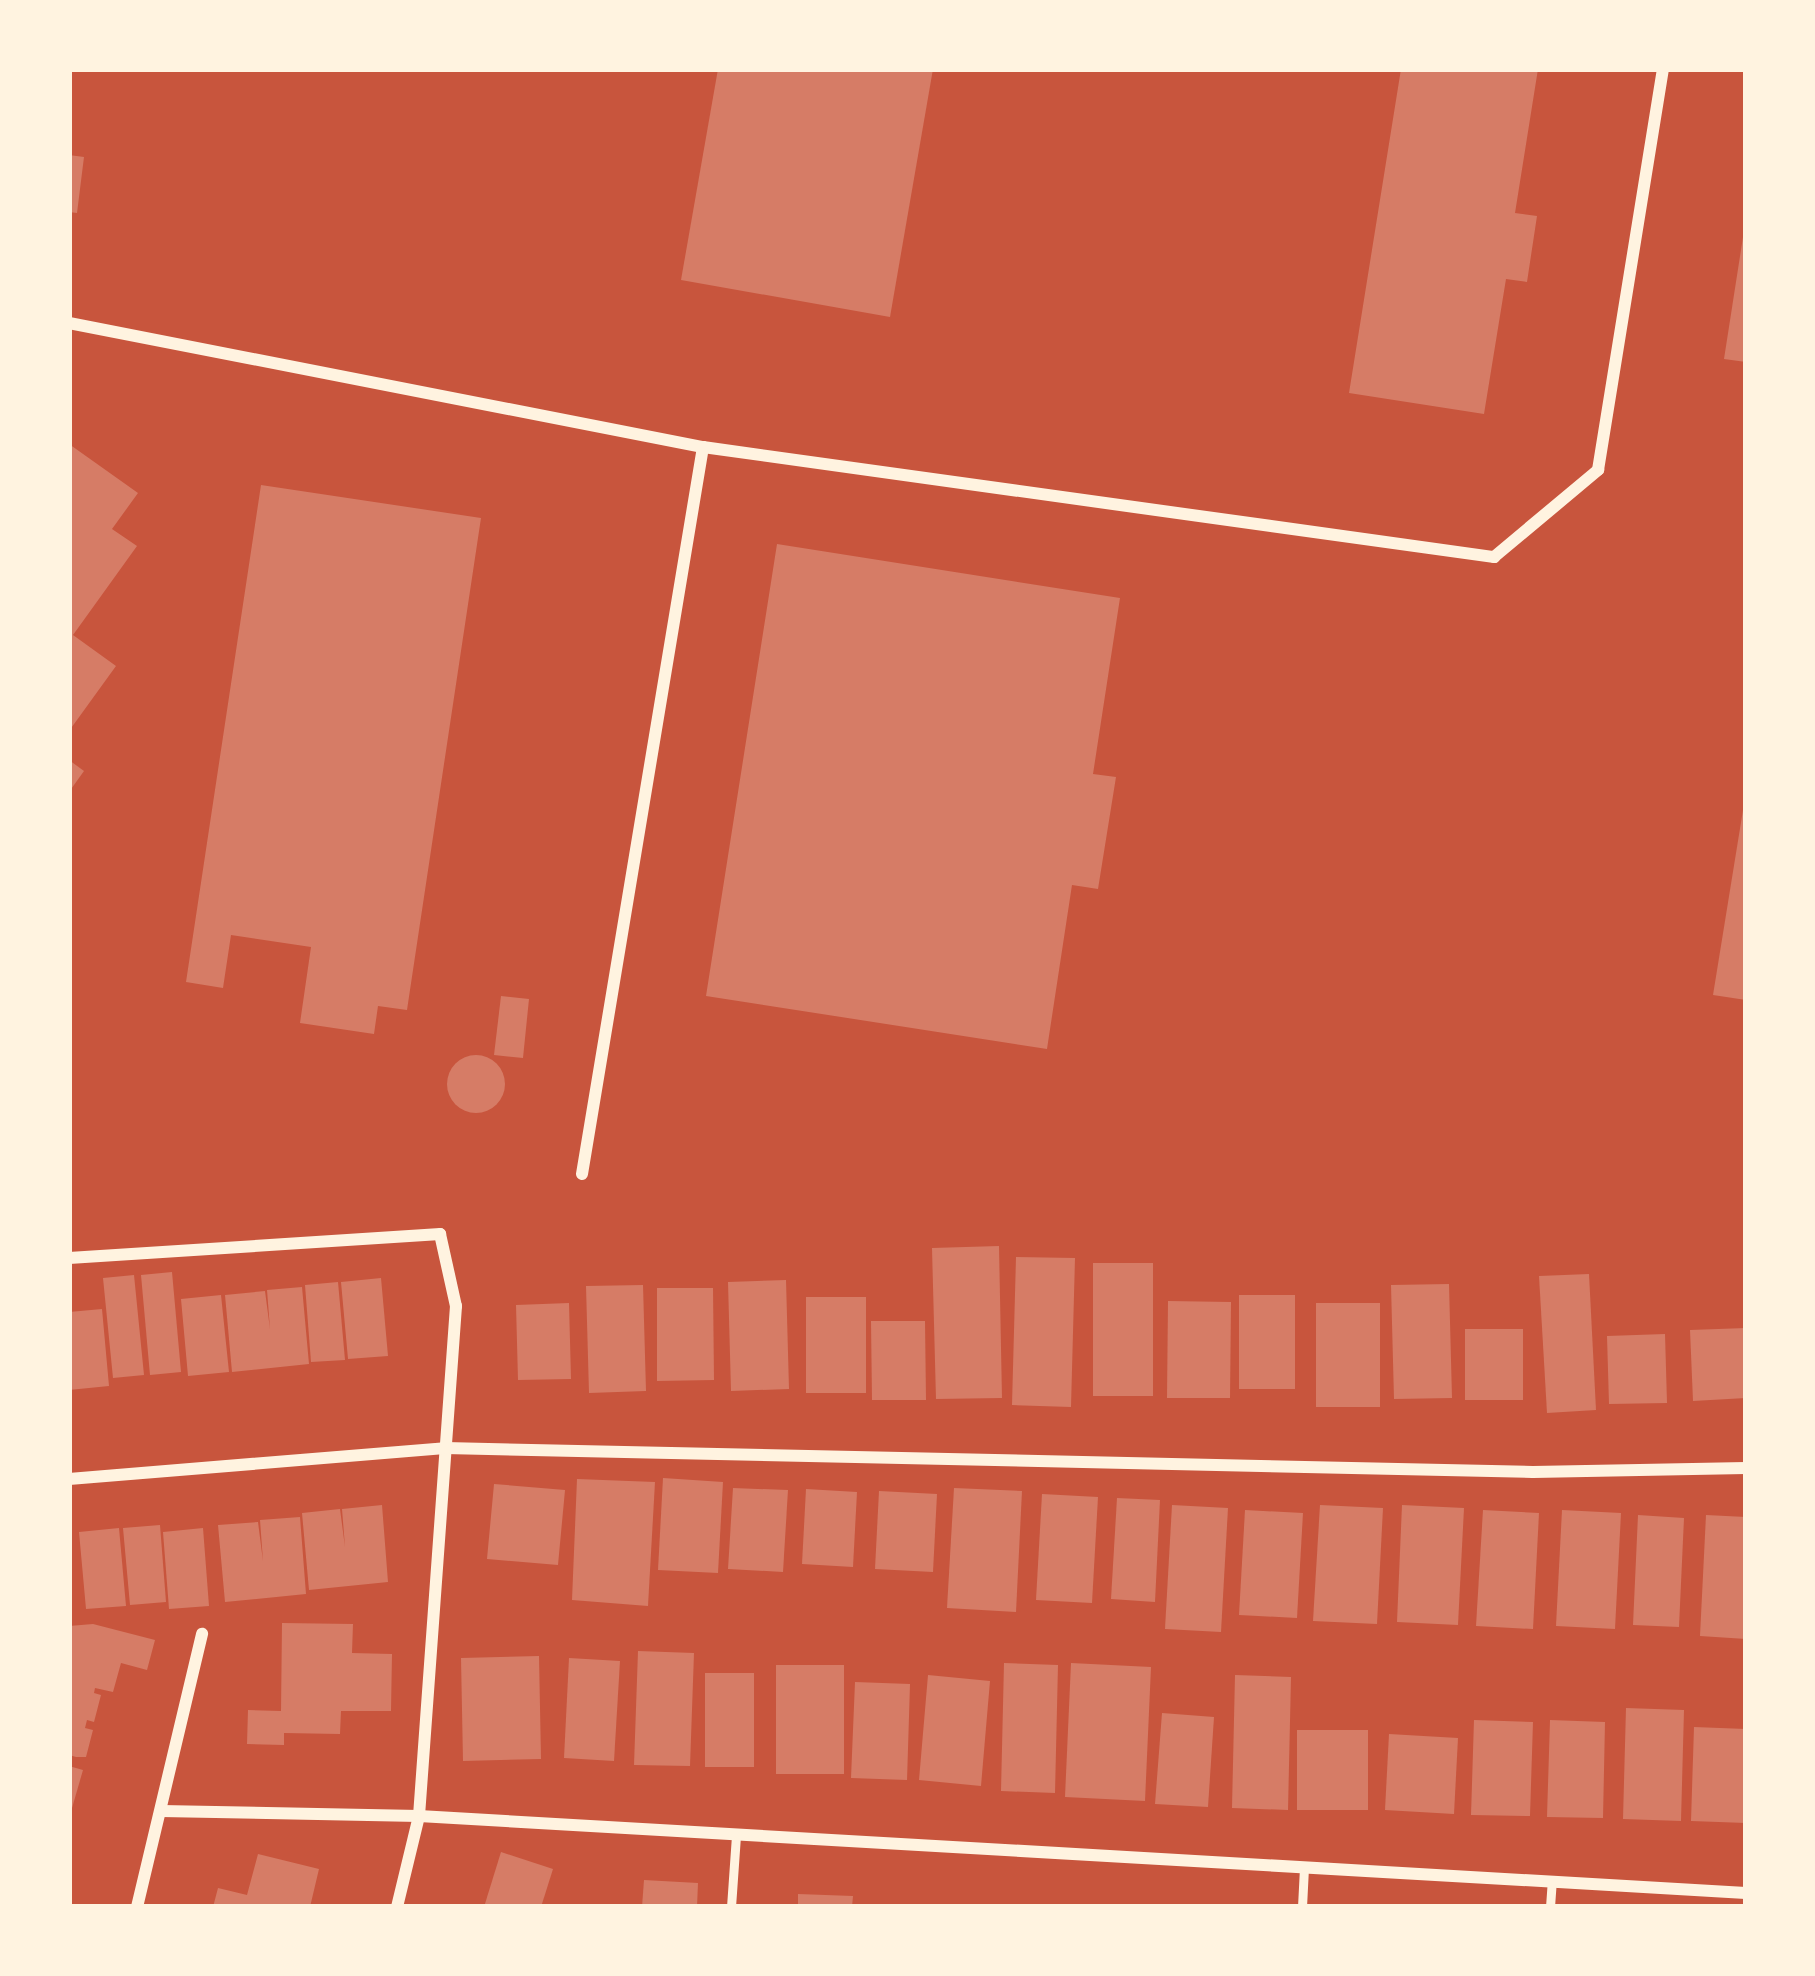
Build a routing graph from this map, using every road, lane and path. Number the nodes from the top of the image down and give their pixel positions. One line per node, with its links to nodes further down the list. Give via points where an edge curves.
1 (1663, 69): 3 (street, via 1598,470 1494,557)
2 (69, 323): 3 (street)
3 (703, 447): 4 (street)
4 (582, 1174)
5 (69, 1258): 6 (street, via 440,1234 456,1306)
6 (445, 1448): 7 (street, via 1533,1472); 8 (street); 11 (street)
7 (1746, 1468)
8 (69, 1479)
9 (202, 1634): 10 (street)
10 (160, 1811): 11 (street); 17 (street)
11 (419, 1816): 12 (street); 18 (street)
12 (736, 1835): 13 (street); 19 (lane)
13 (1304, 1867): 14 (street); 20 (lane)
14 (1552, 1881): 15 (street); 21 (lane)
15 (1692, 1890): 16 (street); 22 (lane)
16 (1746, 1893)
17 (137, 1907)
18 (398, 1907)
19 (731, 1907)
20 (1302, 1907)
21 (1550, 1907)
22 (1691, 1907)

